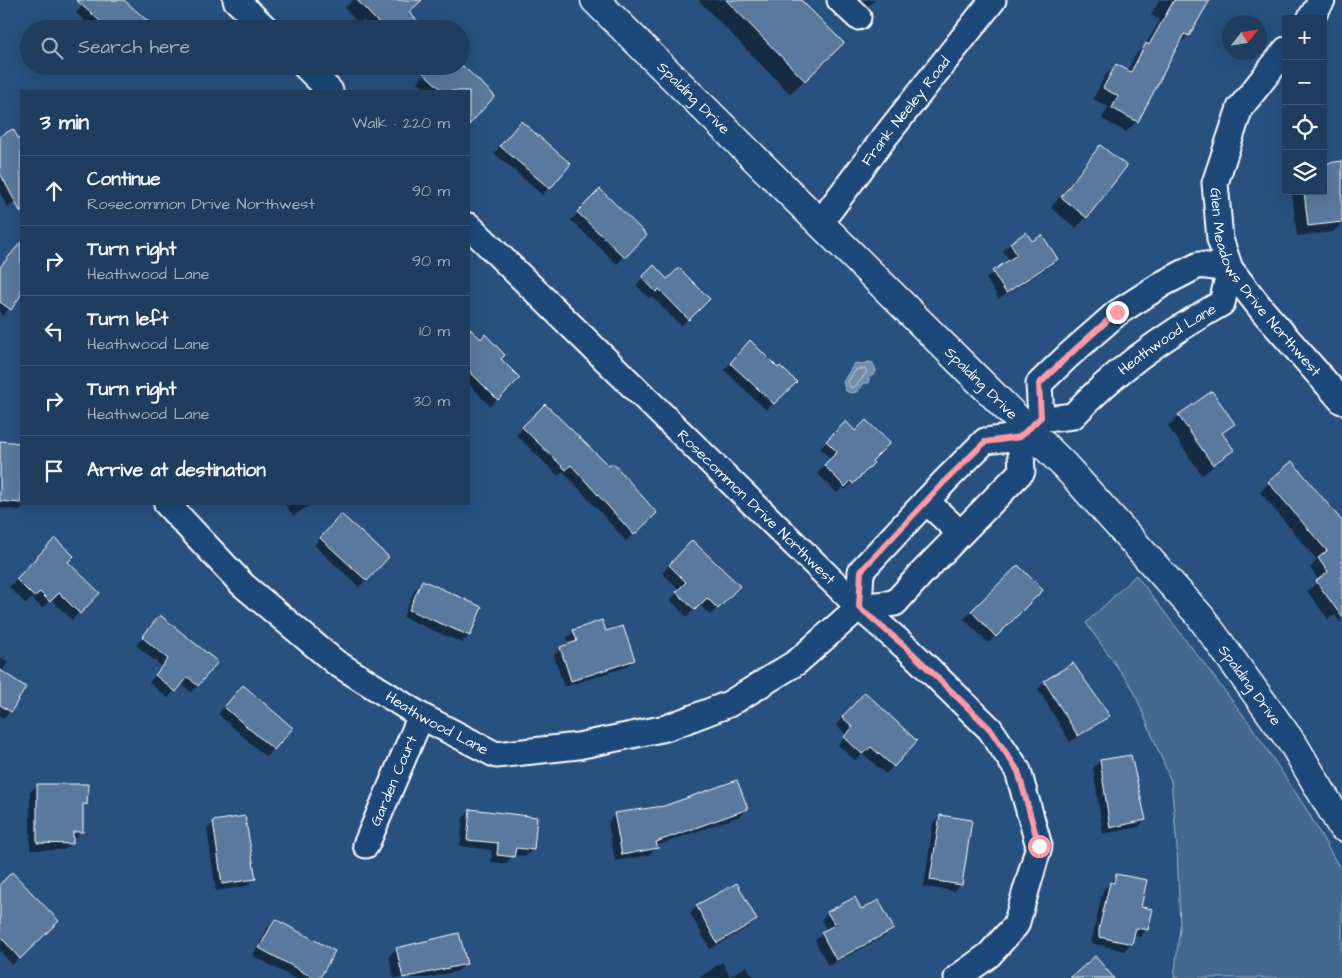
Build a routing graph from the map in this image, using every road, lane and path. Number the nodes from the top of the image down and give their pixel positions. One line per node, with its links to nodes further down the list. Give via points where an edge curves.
1 (236, 0): 6 (street)
2 (594, 0): 10 (main road, Spalding Drive)
3 (993, 0): 10 (street, Frank Neeley Road)
4 (1322, 0): 5 (street)
5 (1313, 15)
6 (257, 20)
7 (1282, 55): 12 (street, Glen Meadows Drive Northwest, via 1240,108 1215,183 1220,239)
8 (314, 75): 9 (street)
9 (329, 90)
10 (820, 223): 14 (main road, Spalding Drive)
11 (470, 227): 18 (street, Rosecommon Drive Northwest)
12 (1230, 269): 13 (street, Glen Meadows Drive Northwest); 14 (street, Heathwood Lane, via 1222,303 1148,349 1073,416 1056,418); 14 (street, via 1199,265 1117,312 1039,384)
13 (1342, 401)
14 (1030, 428): 15 (street, Heathwood Lane, via 985,442); 17 (street, via 1022,472); 20 (main road, Spalding Drive, via 1200,616 1295,748)
15 (926, 501): 17 (street); 18 (street, Heathwood Lane, via 861,571)
16 (168, 505): 19 (street, Heathwood Lane, via 243,584 328,656)
17 (960, 533): 18 (street, via 895,603)
18 (859, 607): 19 (street, Heathwood Lane, via 801,659 730,704 666,728 578,746 496,756); 22 (street, Rosecommon Drive Northwest, via 909,650 990,729 1018,771 1039,846 1016,925 989,955)
19 (421, 716): 21 (street, Garden Court)
20 (1342, 827)
21 (366, 845)
22 (957, 978)

